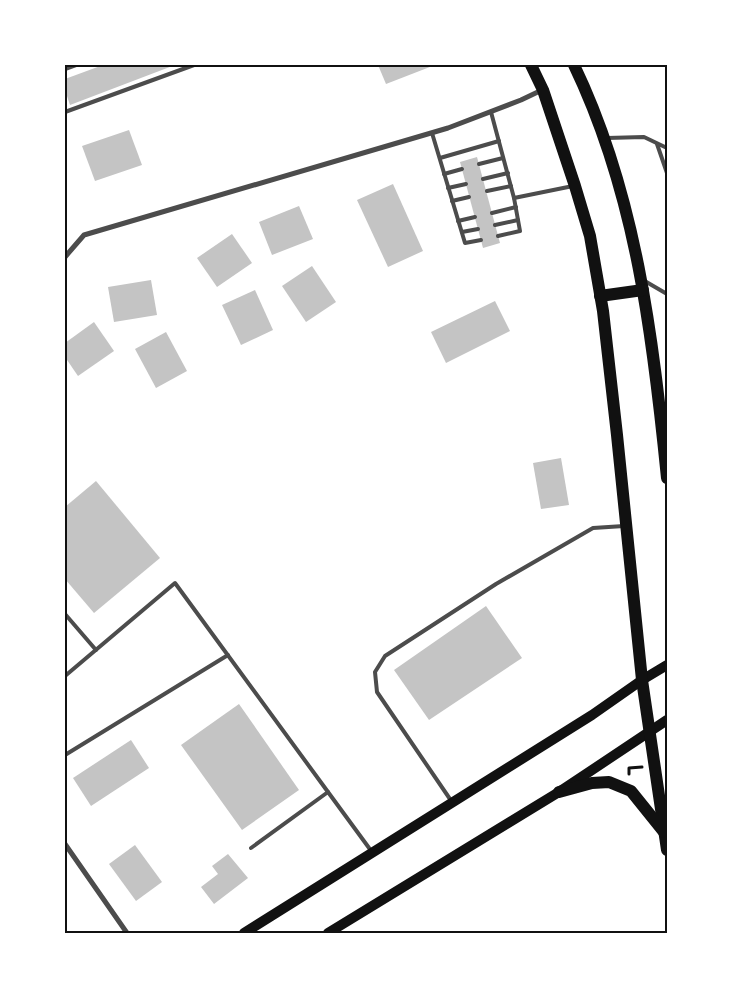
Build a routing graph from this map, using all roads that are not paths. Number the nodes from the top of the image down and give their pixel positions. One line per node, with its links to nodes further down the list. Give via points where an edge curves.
1 (76, 65): 5 (lane)
2 (194, 65): 7 (lane)
3 (531, 65): 6 (main road)
4 (574, 65): 10 (main road)
5 (65, 69)
6 (543, 90): 8 (street); 24 (main road)
7 (65, 112)
8 (491, 112): 9 (street); 11 (lane)
9 (432, 133): 14 (lane); 40 (street, via 84,235)
10 (604, 138): 12 (lane, via 644,137); 41 (main road, via 617,178)
11 (499, 141): 14 (lane); 15 (lane)
12 (657, 144): 13 (lane); 19 (lane)
13 (667, 148)
14 (440, 158): 20 (lane)
15 (503, 158): 16 (lane); 18 (lane)
16 (479, 164)
17 (462, 169): 20 (lane)
18 (508, 173): 21 (lane); 23 (lane)
19 (667, 173)
20 (444, 174): 25 (lane)
21 (483, 180)
22 (466, 184): 25 (lane)
23 (511, 186): 26 (lane); 28 (lane)
24 (575, 186): 28 (lane); 43 (main road, via 590,236)
25 (448, 188): 29 (lane)
26 (487, 192)
27 (469, 197): 29 (lane)
28 (514, 198): 30 (lane)
29 (452, 200): 33 (lane)
30 (516, 207): 31 (lane); 34 (lane)
31 (492, 212)
32 (475, 217): 33 (lane)
33 (458, 220): 37 (lane)
34 (518, 220): 35 (lane); 38 (lane, via 520,231)
35 (496, 225)
36 (478, 229): 37 (lane)
37 (462, 232): 39 (lane, via 465,243)
38 (498, 236)
39 (481, 240)
40 (65, 257)
41 (642, 284): 42 (lane); 43 (main road); 44 (main road)
42 (667, 294)
43 (600, 296): 46 (main road)
44 (665, 442): 45 (main road)
45 (667, 478)
46 (626, 526): 52 (main road); 58 (lane, via 593,528 496,584 385,656 375,672 377,692)
47 (65, 614): 48 (lane)
48 (96, 650): 49 (lane, via 175,583); 51 (lane)
49 (228, 655): 55 (lane); 56 (lane)
50 (667, 666): 52 (main road)
51 (65, 676)
52 (642, 680): 54 (main road); 58 (main road)
53 (667, 720): 54 (main road)
54 (650, 731): 57 (main road); 59 (main road)
55 (65, 755)
56 (328, 792): 61 (lane); 63 (lane)
57 (559, 792): 59 (main road, via 609,782 632,791); 66 (main road)
58 (452, 802): 63 (main road)
59 (665, 834): 62 (main road)
60 (65, 844): 64 (street)
61 (251, 848)
62 (667, 850)
63 (372, 852): 65 (main road)
64 (126, 933)
65 (244, 933)
66 (328, 933)

